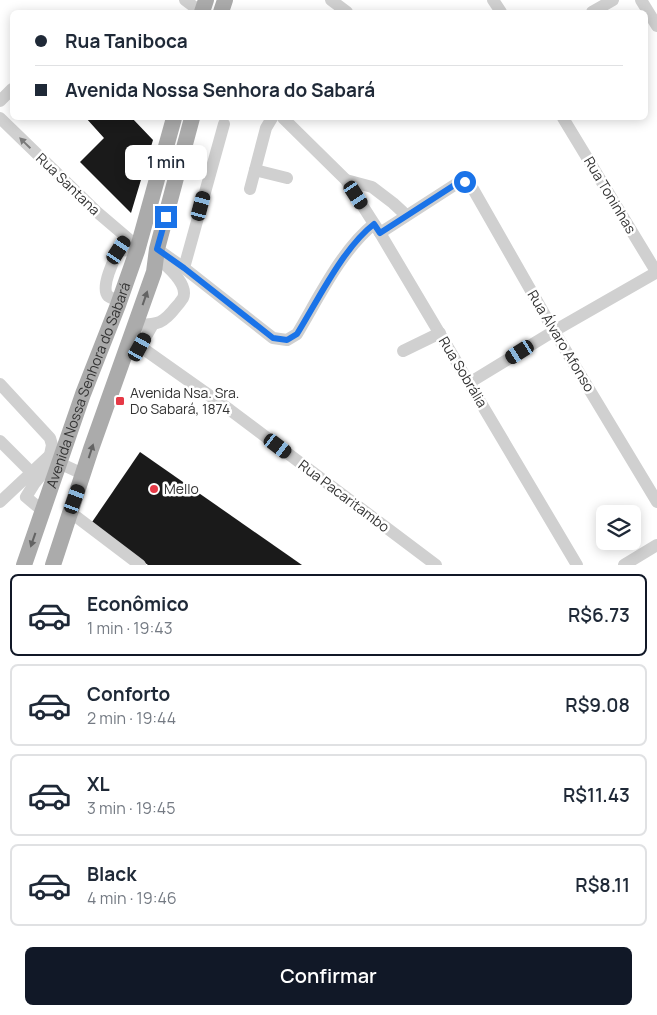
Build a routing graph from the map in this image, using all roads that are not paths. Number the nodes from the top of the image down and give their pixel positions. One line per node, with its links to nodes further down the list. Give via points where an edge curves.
1 (185, 0): 4 (street)
2 (331, 0): 5 (street)
3 (613, 0): 6 (street)
4 (199, 10)
5 (344, 10)
6 (596, 10)
7 (648, 11): 8 (street)
8 (657, 26)
9 (10, 90): 10 (street)
10 (0, 101)
11 (0, 118): 24 (street, Rua Santana, one-way to 11)
12 (173, 120): 24 (main road, Avenida Nossa Senhora do Sabará)
13 (191, 120): 25 (main road, Avenida Nossa Senhora do Sabará)
14 (271, 120): 18 (street)
15 (285, 120): 20 (street, Rua Sobrália)
16 (565, 120): 27 (street, Rua Toninhas)
17 (224, 124): 26 (street)
18 (255, 170): 19 (street); 21 (street)
19 (287, 178)
20 (346, 180): 22 (street, Rua Sobrália, via 372,187); 23 (street, Rua Sobrália)
21 (250, 188)
22 (406, 215): 23 (street); 30 (street, Rua Álvaro Afonso, via 456,184 465,182 473,189)
23 (377, 228): 26 (street, via 365,231 348,252 297,334 287,340 273,338); 31 (street, Rua Sobrália)
24 (134, 245): 25 (main road, via 150,259); 28 (main road, Avenida Nossa Senhora do Sabará); 28 (street, via 119,250 104,288)
25 (155, 259): 26 (street); 29 (street, via 168,267 184,289 183,297 168,318); 32 (main road, Avenida Nossa Senhora do Sabará, one-way to 25)
26 (184, 268)
27 (657, 272): 30 (street)
28 (119, 302): 37 (main road, Avenida Nossa Senhora do Sabará)
29 (153, 324): 32 (street); 32 (street)
30 (554, 331): 34 (street); 41 (street, Rua Álvaro Afonso)
31 (440, 333): 33 (street); 34 (street, Rua Sobrália)
32 (135, 338): 39 (main road, Avenida Nossa Senhora do Sabará, one-way to 32); 47 (street, Rua Pacaritambo)
33 (403, 351)
34 (469, 383): 48 (street, Rua Sobrália)
35 (0, 384): 37 (street, via 50,438)
36 (0, 441): 38 (street)
37 (54, 459): 38 (street); 39 (street); 44 (main road, Avenida Nossa Senhora do Sabará, one-way to 44, via 43,509)
38 (31, 472): 40 (street)
39 (84, 474): 42 (main road, Avenida Nossa Senhora do Sabará)
40 (0, 502)
41 (657, 502)
42 (70, 512): 45 (main road, Avenida Nossa Senhora do Sabará); 46 (street)
43 (657, 545): 49 (street)
44 (24, 565)
45 (53, 565)
46 (140, 565)
47 (436, 565)
48 (577, 565)
49 (624, 565)

